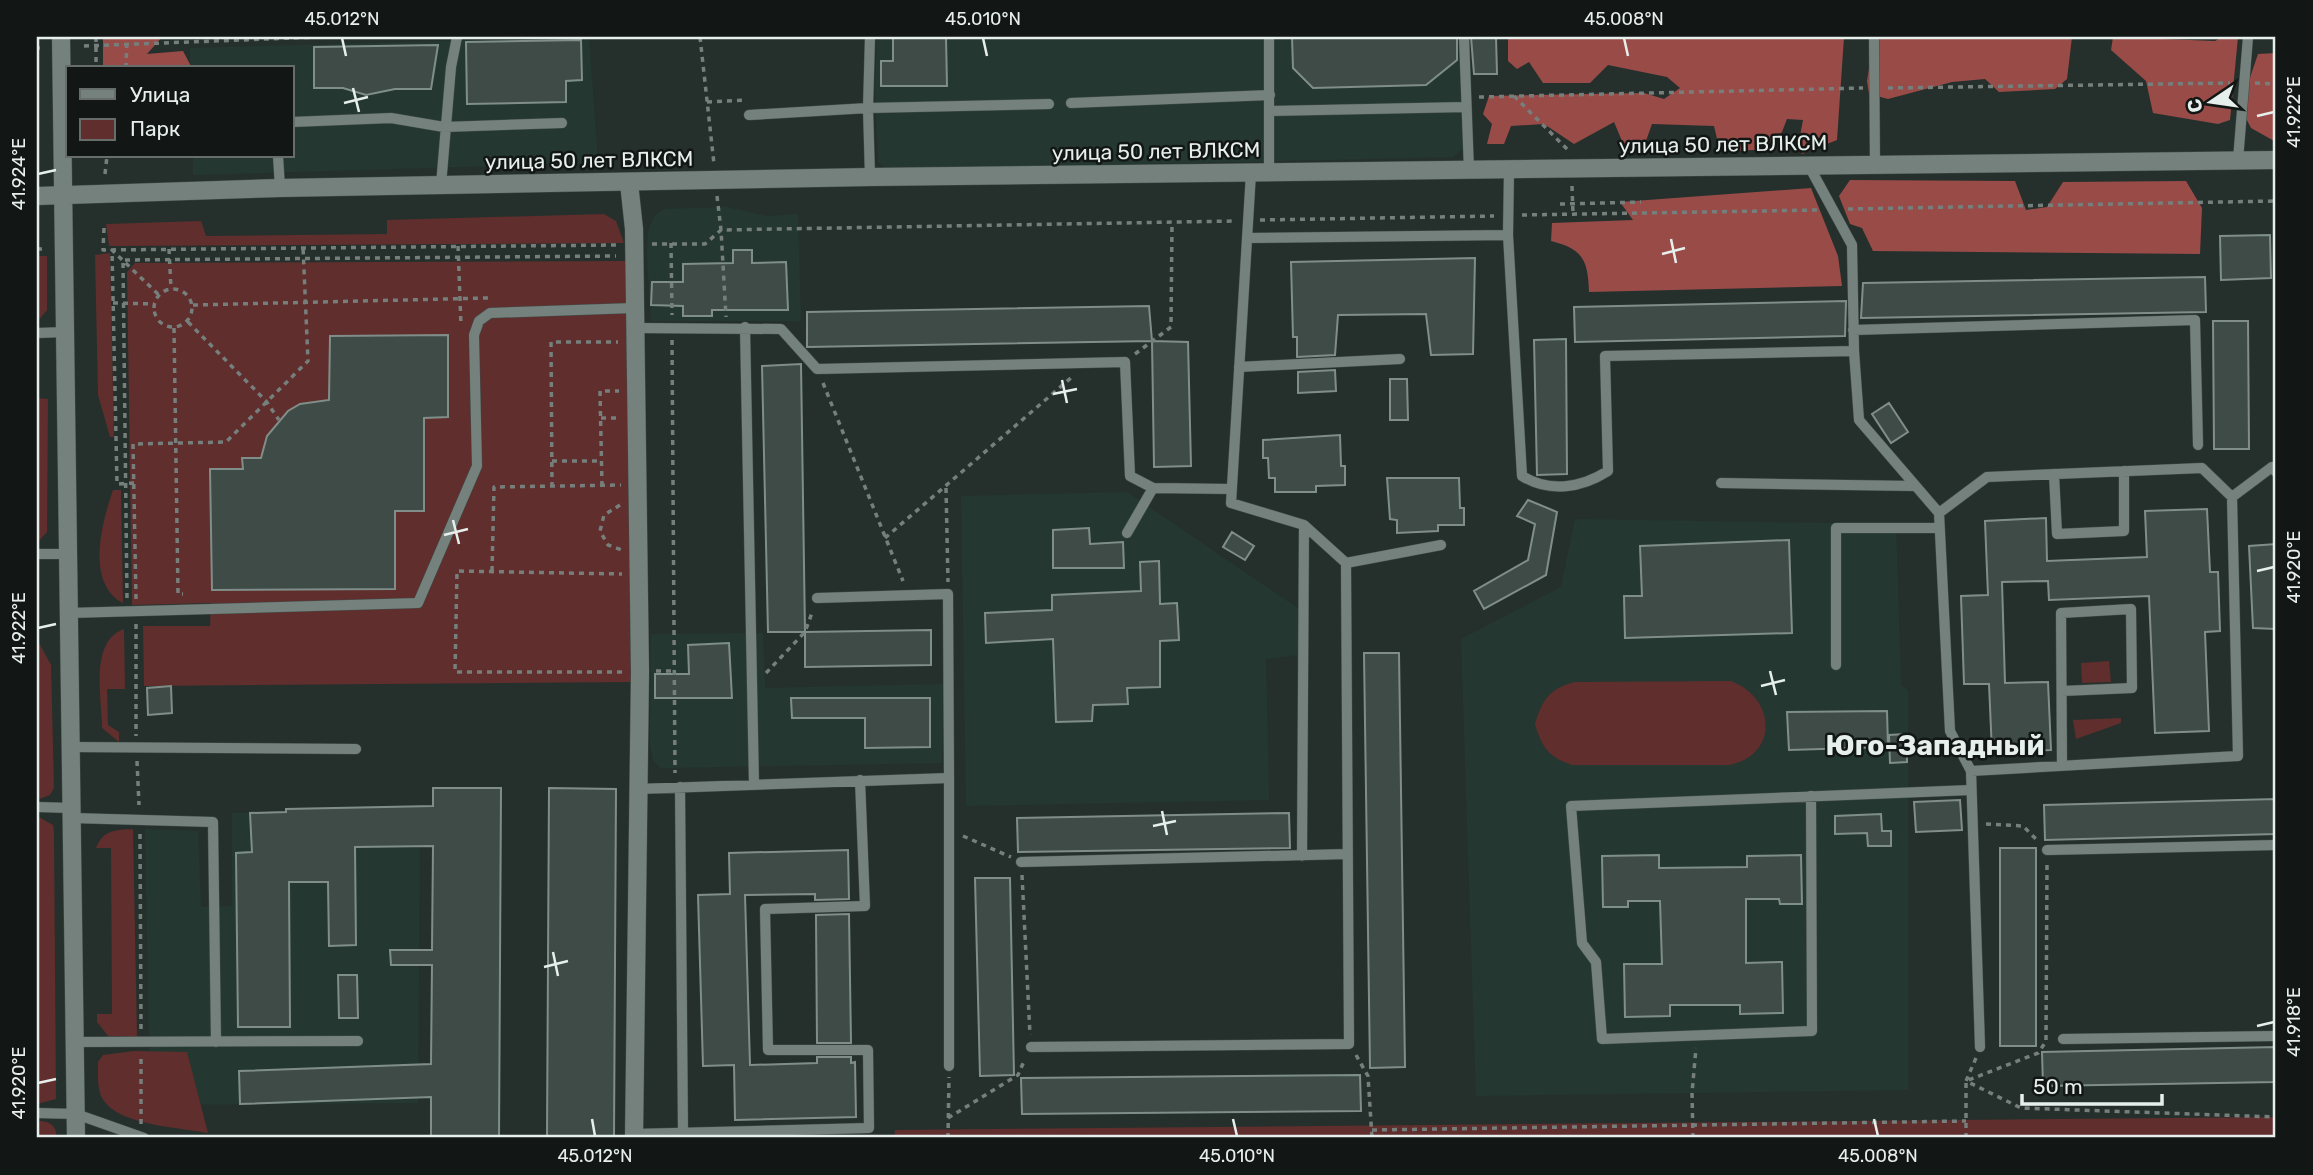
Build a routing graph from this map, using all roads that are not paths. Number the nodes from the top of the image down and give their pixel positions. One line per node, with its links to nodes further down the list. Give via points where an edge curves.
1 (61, 37): 30 (street)
2 (457, 37): 17 (lane)
3 (870, 37): 12 (lane)
4 (1269, 37): 8 (lane)
5 (1464, 37): 9 (lane)
6 (1874, 37): 21 (lane)
7 (2248, 37): 19 (lane)
8 (1270, 95): 10 (lane); 13 (lane)
9 (1466, 102): 13 (lane); 24 (lane)
10 (1071, 103)
11 (1049, 104): 12 (lane)
12 (868, 108): 14 (lane); 26 (lane)
13 (1270, 111): 25 (lane)
14 (749, 115)
15 (294, 122): 17 (lane, via 391,118)
16 (562, 123): 17 (lane)
17 (444, 127): 28 (lane)
18 (278, 158): 29 (lane)
19 (2238, 160): 20 (street, улица 50 лет ВЛКСМ); 21 (street, улица 50 лет ВЛКСМ)
20 (2276, 160)
21 (1875, 164): 22 (street, улица 50 лет ВЛКСМ)
22 (1809, 166): 23 (street, улица 50 лет ВЛКСМ); 37 (lane, via 1852,245)
23 (1509, 170): 24 (street, улица 50 лет ВЛКСМ); 32 (lane)
24 (1469, 171): 25 (street, улица 50 лет ВЛКСМ)
25 (1260, 173): 26 (street, улица 50 лет ВЛКСМ); 33 (lane)
26 (870, 177): 27 (street, улица 50 лет ВЛКСМ)
27 (629, 183): 28 (street, улица 50 лет ВЛКСМ); 34 (street, via 625,250)
28 (441, 185): 29 (street, улица 50 лет ВЛКСМ)
29 (280, 188): 30 (street, улица 50 лет ВЛКСМ)
30 (62, 195): 31 (street, улица 50 лет ВЛКСМ); 38 (street)
31 (37, 196)
32 (1508, 235): 33 (lane); 40 (lane, via 1522,477 1540,487 1586,485 1608,471 1605,356)
33 (1247, 238): 42 (lane)
34 (634, 308): 36 (street); 61 (lane, via 490,313 479,321 474,335 477,466 418,603)
35 (745, 327): 36 (lane); 49 (lane, via 781,329 817,369 1125,362 1130,477); 70 (lane)
36 (635, 328): 72 (street)
37 (1853, 330): 40 (lane); 43 (lane, via 2195,320)
38 (66, 332): 39 (lane); 58 (street)
39 (37, 333)
40 (1854, 351): 48 (lane, via 1859,420)
41 (1400, 359): 42 (lane)
42 (1240, 367): 50 (lane)
43 (2198, 444)
44 (2275, 467): 51 (lane)
45 (2124, 471): 46 (lane); 46 (lane, via 2124,531 2084,533 2057,534); 51 (lane, via 2202,468)
46 (2054, 474): 52 (lane, via 1987,477)
47 (1721, 483): 48 (lane)
48 (1915, 486): 52 (lane)
49 (1153, 488): 50 (lane); 55 (lane)
50 (1231, 489): 53 (lane, via 1231,503)
51 (2232, 497): 66 (lane, via 2238,756)
52 (1939, 513): 54 (lane)
53 (1304, 525): 59 (lane); 80 (lane)
54 (1939, 528): 62 (lane, via 1836,528); 67 (lane, via 1950,731)
55 (1127, 533)
56 (1441, 545): 59 (lane)
57 (37, 554): 58 (lane)
58 (69, 554): 61 (street)
59 (1346, 563): 79 (lane)
60 (817, 598): 68 (lane, via 948,594)
61 (69, 612): 64 (street)
62 (1836, 665)
63 (2062, 691): 63 (lane, via 2061,613 2131,609 2132,688); 66 (lane)
64 (70, 747): 65 (lane); 76 (street)
65 (356, 749)
66 (2062, 766): 67 (lane)
67 (1971, 771): 73 (lane)
68 (950, 778): 69 (lane); 89 (lane)
69 (860, 780): 70 (lane); 92 (lane, via 865,906 765,909 768,1051 868,1050 869,1128)
70 (754, 785): 71 (lane)
71 (678, 787): 72 (lane); 92 (lane)
72 (638, 789): 93 (street)
73 (1971, 790): 74 (lane); 87 (lane)
74 (1811, 796): 74 (lane, via 1571,807 1582,943 1595,962 1602,1039 1812,1031)
75 (37, 807): 76 (lane)
76 (72, 813): 85 (street); 86 (lane, via 213,821)
77 (2276, 845): 78 (lane)
78 (2047, 850)
79 (1347, 854): 80 (lane); 88 (lane, via 1349,1044)
80 (1302, 856): 81 (lane)
81 (1021, 862)
82 (2276, 1036): 83 (lane)
83 (2063, 1039)
84 (358, 1041): 86 (lane)
85 (75, 1042): 86 (lane); 91 (street)
86 (216, 1042)
87 (1980, 1047)
88 (1031, 1048)
89 (949, 1066)
90 (37, 1113): 91 (lane)
91 (76, 1114): 94 (street); 95 (lane)
92 (683, 1133): 93 (lane)
93 (634, 1136)
94 (76, 1138)
95 (142, 1138)

